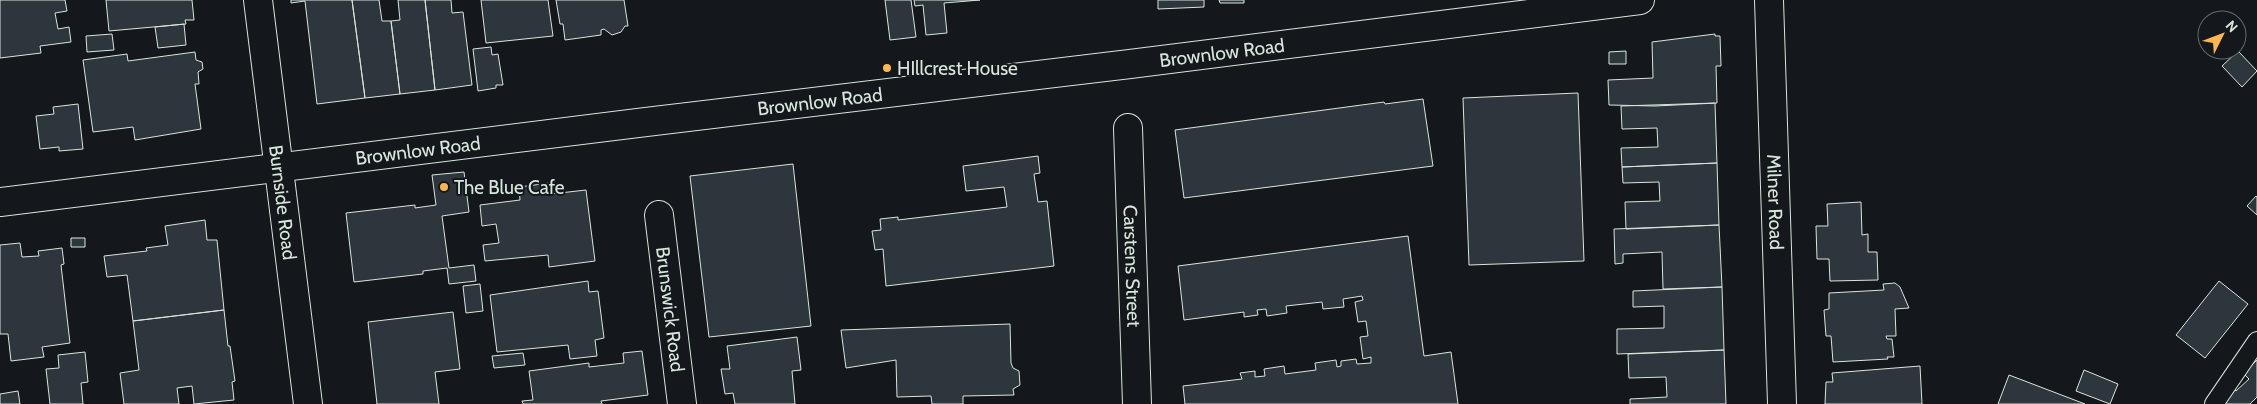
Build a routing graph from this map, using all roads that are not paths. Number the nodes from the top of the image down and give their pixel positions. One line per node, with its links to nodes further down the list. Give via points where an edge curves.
1 (258, 0): 6 (street, Burnside Road)
2 (1640, 0): 4 (street, Brownlow Road)
3 (1769, 0): 13 (street, Milner Road)
4 (1562, 5): 6 (street, Brownlow Road)
5 (1128, 128): 12 (street, Carstens Street)
6 (278, 168): 7 (street, Brownlow Road); 10 (street, Burnside Road)
7 (0, 202)
8 (659, 215): 11 (street, Brunswick Road)
9 (2257, 341): 14 (lane)
10 (308, 404)
11 (682, 404)
12 (1137, 404)
13 (1782, 404)
14 (2214, 404)

